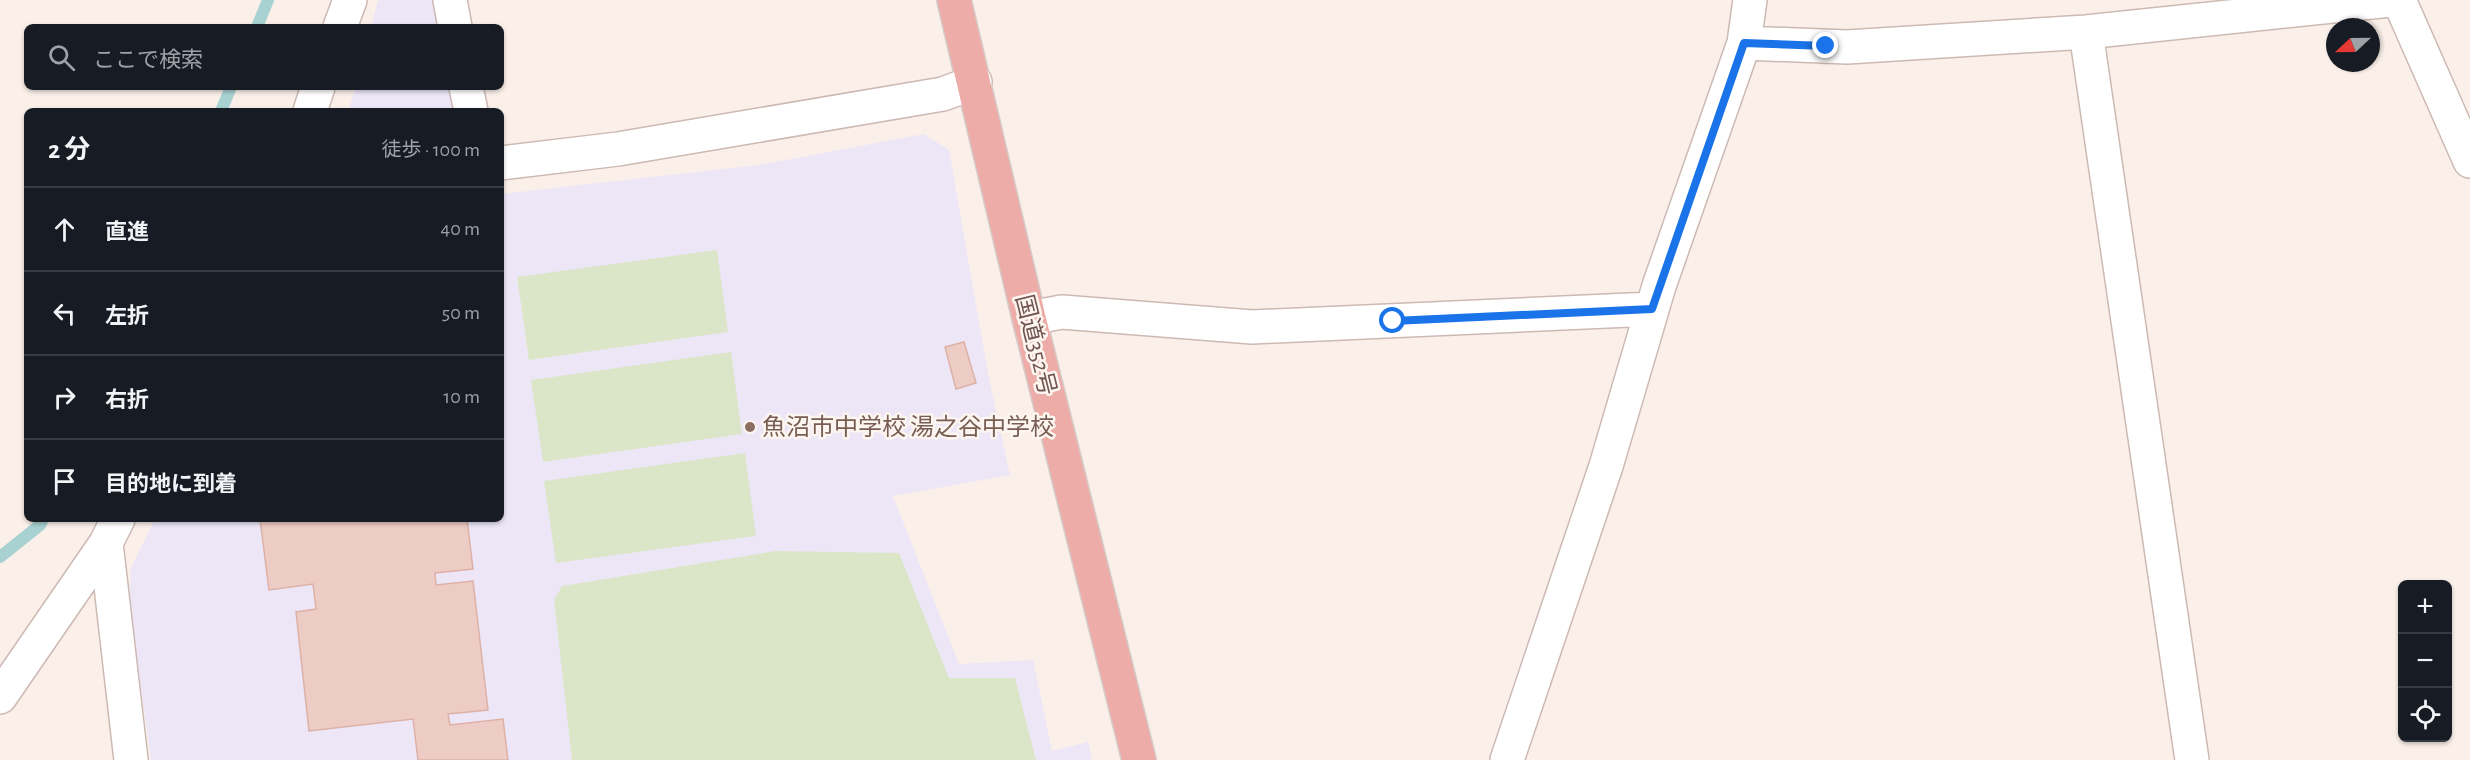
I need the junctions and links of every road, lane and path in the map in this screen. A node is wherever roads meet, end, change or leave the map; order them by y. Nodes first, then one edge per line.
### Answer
1 (350, 0) edge
2 (450, 0) edge
3 (954, 0) edge
4 (1750, 0) edge
5 (2390, 0) edge
6 (2399, 0) edge
7 (341, 24) edge
8 (454, 24) edge
9 (2086, 32) junction
10 (1744, 43) junction
11 (975, 82) junction
12 (317, 90) edge
13 (467, 90) edge
14 (311, 108) edge
15 (470, 108) edge
16 (2470, 161) edge
17 (504, 163) edge
18 (1652, 309) junction
19 (1029, 318) junction
20 (112, 531) edge
21 (0, 697) edge
22 (132, 760) edge
23 (1139, 760) edge
24 (1507, 760) edge
25 (2192, 760) edge

1 - 7 street
2 - 8 street
3 - 11 highway, 国道352号
4 - 10 street
5 - 9 street
6 - 16 street
9 - 10 street
9 - 25 street
10 - 18 street
11 - 17 street
11 - 19 highway, 国道352号
12 - 14 street
13 - 15 street
18 - 19 street
18 - 24 street
19 - 23 highway, 国道352号
20 - 21 street
20 - 22 street

